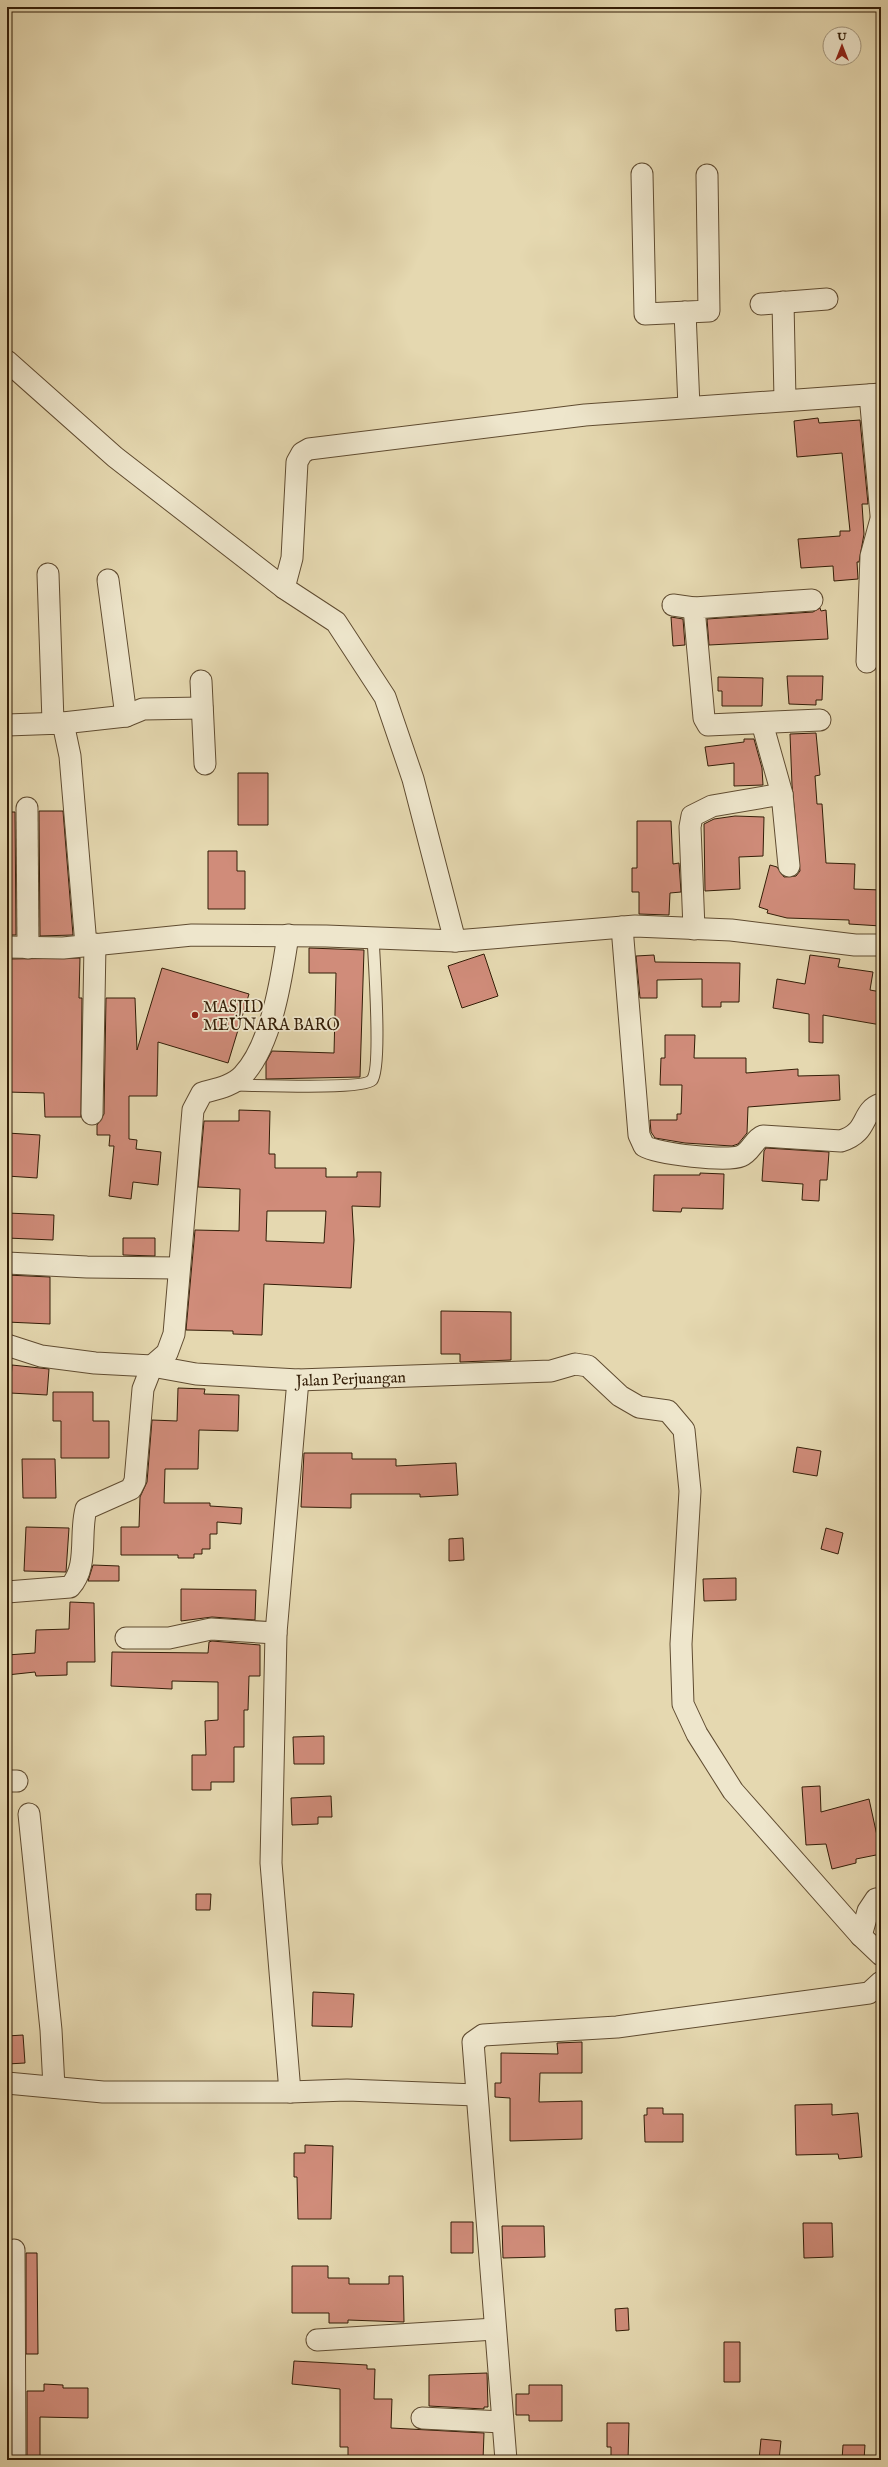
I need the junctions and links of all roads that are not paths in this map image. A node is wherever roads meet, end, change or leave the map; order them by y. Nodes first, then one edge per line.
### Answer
1 (642, 174) dead end
2 (707, 175) dead end
3 (827, 299) dead end
4 (783, 302) junction
5 (761, 304) dead end
6 (685, 312) junction
7 (7, 361) edge
8 (876, 395) edge
9 (785, 400) junction
10 (689, 407) junction
11 (881, 515) edge
12 (881, 519) edge
13 (48, 574) dead end
14 (108, 580) dead end
15 (284, 588) junction
16 (812, 600) dead end
17 (673, 605) dead end
18 (694, 608) junction
19 (867, 662) dead end
20 (201, 681) dead end
21 (202, 708) junction
22 (126, 716) junction
23 (820, 720) dead end
24 (58, 722) junction
25 (762, 723) junction
26 (7, 725) edge
27 (205, 764) dead end
28 (782, 794) junction
29 (27, 808) dead end
30 (789, 866) dead end
31 (622, 927) junction
32 (694, 929) junction
33 (288, 935) junction
34 (373, 937) junction
35 (443, 941) junction
36 (91, 944) junction
37 (881, 945) edge
38 (7, 947) edge
39 (28, 948) junction
40 (231, 1084) junction
41 (881, 1104) edge
42 (92, 1114) dead end
43 (7, 1263) edge
44 (178, 1268) junction
45 (7, 1345) edge
46 (152, 1366) junction
47 (298, 1380) junction
48 (7, 1592) edge
49 (276, 1633) junction
50 (126, 1638) dead end
51 (29, 1814) dead end
52 (881, 1898) edge
53 (861, 1936) junction
54 (881, 1955) edge
55 (875, 1988) edge
56 (7, 2083) edge
57 (54, 2088) junction
58 (290, 2092) junction
59 (476, 2095) junction
60 (14, 2250) dead end
61 (495, 2329) junction
62 (317, 2340) dead end
63 (422, 2418) dead end
64 (502, 2422) junction
65 (15, 2460) edge
66 (506, 2460) edge

1 - 6 street
2 - 6 street
3 - 4 street
4 - 5 street
4 - 9 street
6 - 10 street
7 - 15 street
8 - 9 street
8 - 11 street
9 - 10 street
10 - 15 street
12 - 19 street
13 - 24 street
14 - 22 street
15 - 35 street
16 - 18 street
17 - 18 street
18 - 25 street
20 - 21 street
21 - 22 street
21 - 27 street
22 - 24 street
23 - 25 street
24 - 26 street
24 - 36 street
25 - 28 street
28 - 30 street
28 - 32 street
29 - 39 street
31 - 32 street
31 - 35 street
31 - 41 street
32 - 37 street
33 - 34 street
33 - 36 street
33 - 40 street
34 - 35 street
34 - 40 lane
36 - 39 street
36 - 42 street
38 - 39 street
40 - 44 street
43 - 44 street
44 - 46 street
45 - 46 street, Jalan Perjuangan
46 - 47 street, Jalan Perjuangan
46 - 48 street
47 - 49 street
47 - 53 street, Jalan Perjuangan
49 - 50 street
49 - 58 street
51 - 57 street
52 - 53 street
53 - 54 street
55 - 59 street
56 - 57 street
57 - 58 street
58 - 59 street
59 - 61 street
60 - 65 street
61 - 62 street
61 - 64 street
63 - 64 street
64 - 66 street

